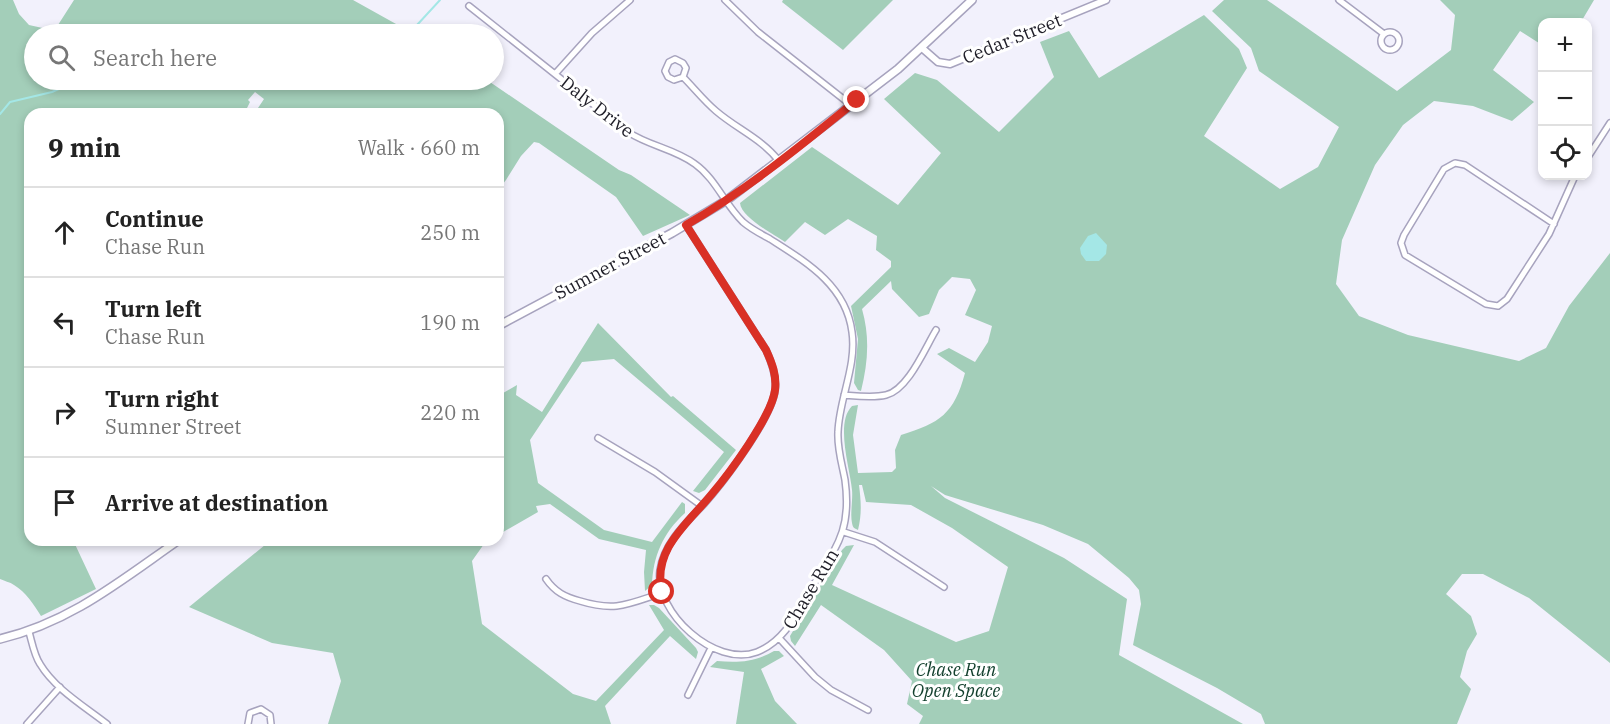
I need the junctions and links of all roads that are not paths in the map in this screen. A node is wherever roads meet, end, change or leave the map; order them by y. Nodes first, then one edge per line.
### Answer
1 (630, 0) edge
2 (972, 0) edge
3 (1106, 0) edge
4 (1339, 0) edge
5 (729, 1) edge
6 (469, 6) dead end
7 (492, 24) edge
8 (504, 34) edge
9 (1384, 34) dead end
10 (922, 48) junction
11 (555, 74) junction
12 (683, 77) dead end
13 (851, 105) junction
14 (1610, 123) edge
15 (1592, 150) edge
16 (779, 161) junction
17 (1573, 180) edge
18 (727, 200) junction
19 (1554, 224) junction
20 (686, 225) junction
21 (504, 323) edge
22 (936, 330) dead end
23 (844, 395) junction
24 (598, 438) dead end
25 (702, 506) junction
26 (844, 532) junction
27 (170, 546) edge
28 (546, 579) dead end
29 (944, 587) dead end
30 (662, 592) junction
31 (29, 632) junction
32 (779, 638) junction
33 (0, 639) edge
34 (711, 648) junction
35 (60, 687) junction
36 (688, 695) dead end
37 (868, 710) dead end
38 (27, 724) edge
39 (107, 724) edge
40 (248, 724) edge
41 (271, 724) edge

1 - 11 street
2 - 10 main road, Sumner Street
3 - 10 street, Cedar Street
4 - 9 street
5 - 13 street
6 - 7 street, Daly Drive
8 - 11 street, Daly Drive
10 - 13 main road, Sumner Street
11 - 18 street, Daly Drive
12 - 16 street
13 - 16 main road, Sumner Street
14 - 15 street
16 - 18 main road, Sumner Street
17 - 19 street
18 - 20 main road, Sumner Street
18 - 23 street, Chase Run
19 - 19 street
20 - 21 main road, Sumner Street
20 - 25 street
22 - 23 street
23 - 26 street, Chase Run
24 - 25 street
25 - 30 street
26 - 29 street
26 - 32 street, Chase Run
27 - 31 main road
28 - 30 street
30 - 34 street, Chase Run
31 - 33 main road
31 - 35 street
32 - 34 street, Chase Run
32 - 37 street
34 - 36 street
35 - 38 street
35 - 39 street
40 - 41 street

